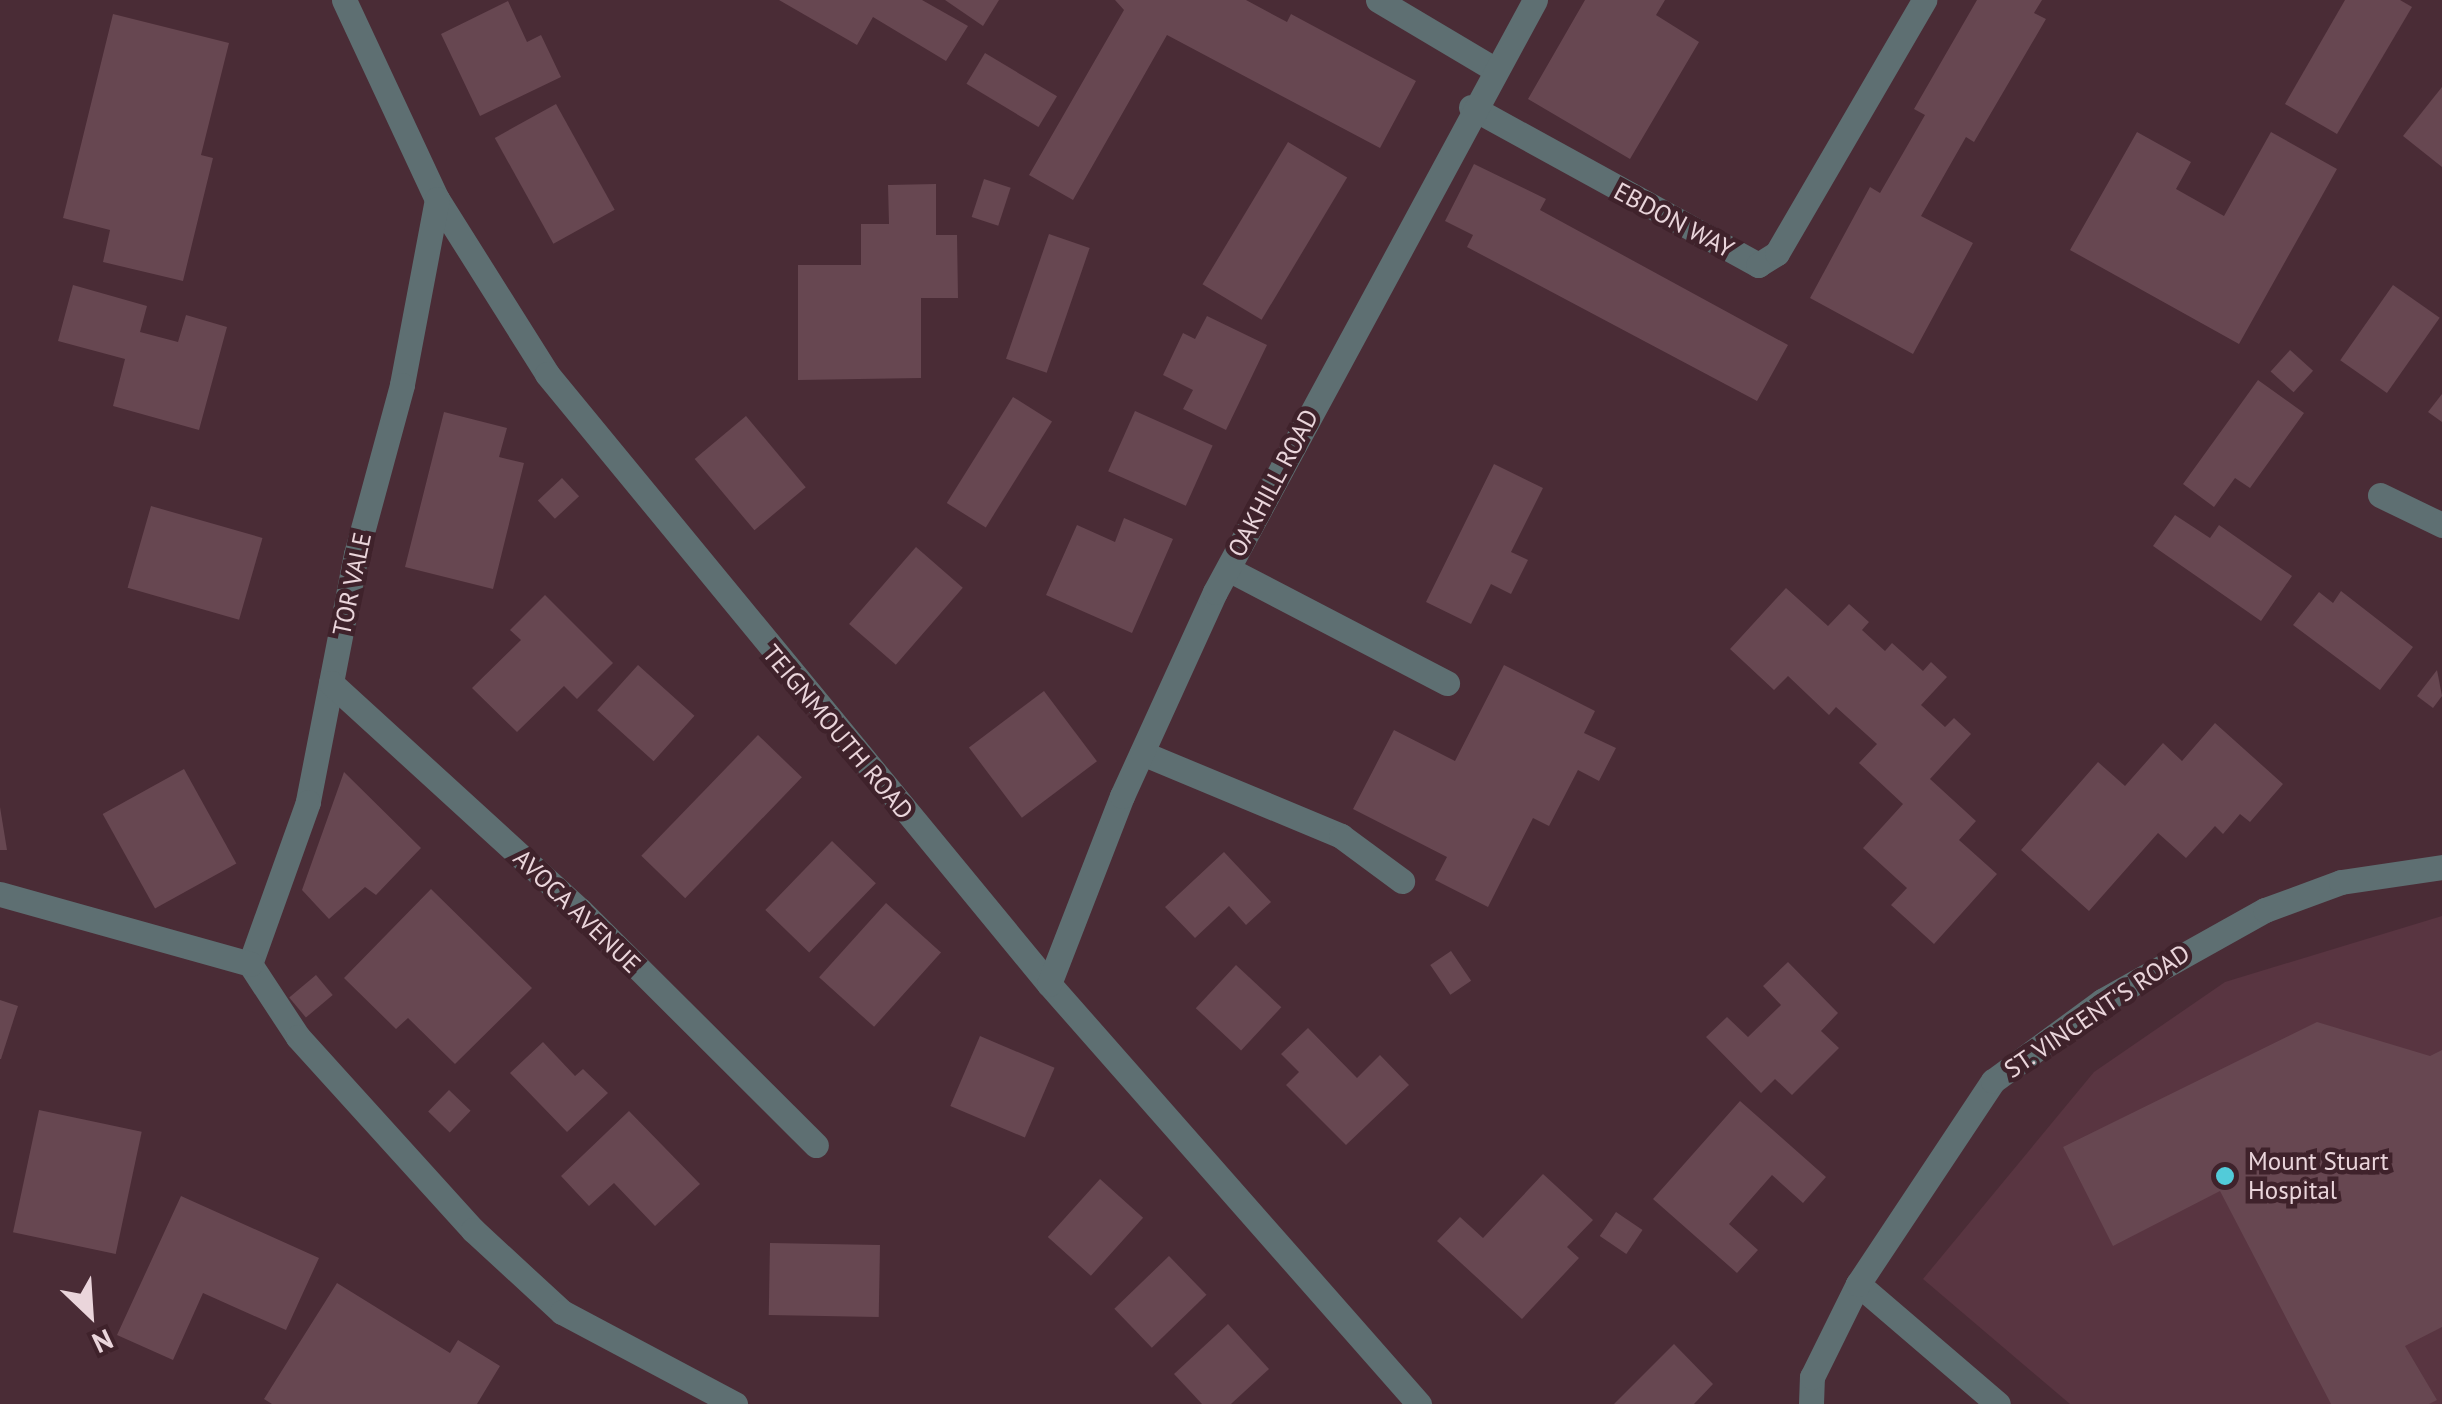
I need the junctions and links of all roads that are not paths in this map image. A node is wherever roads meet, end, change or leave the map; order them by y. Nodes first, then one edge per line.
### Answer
1 (344, 0) edge
2 (1378, 0) edge
3 (1535, 0) edge
4 (1924, 0) edge
5 (1494, 69) junction
6 (1467, 118) junction
7 (437, 199) junction
8 (2380, 495) dead end
9 (2442, 525) edge
10 (1228, 568) junction
11 (331, 683) junction
12 (1447, 683) dead end
13 (1142, 754) junction
14 (2442, 867) edge
15 (1402, 880) dead end
16 (0, 894) edge
17 (250, 964) junction
18 (1049, 984) junction
19 (816, 1146) dead end
20 (1858, 1284) junction
21 (735, 1404) edge
22 (1419, 1404) edge
23 (1811, 1404) edge
24 (1998, 1404) edge

1 - 7 street, TEIGNMOUTH ROAD
2 - 5 street
3 - 5 street, OAKHILL ROAD
4 - 6 street, EBDON WAY
5 - 6 street, OAKHILL ROAD
6 - 10 street, OAKHILL ROAD
7 - 11 street, TOR VALE
7 - 18 street, TEIGNMOUTH ROAD
8 - 9 street
10 - 12 street
10 - 13 street, OAKHILL ROAD
11 - 17 street, TOR VALE
11 - 19 street, AVOCA AVENUE
13 - 15 street
13 - 18 street, OAKHILL ROAD
14 - 20 street, ST. VINCENT'S ROAD
16 - 17 street
17 - 21 street
18 - 22 street, TEIGNMOUTH ROAD
20 - 23 street, ST. VINCENT'S ROAD
20 - 24 street

